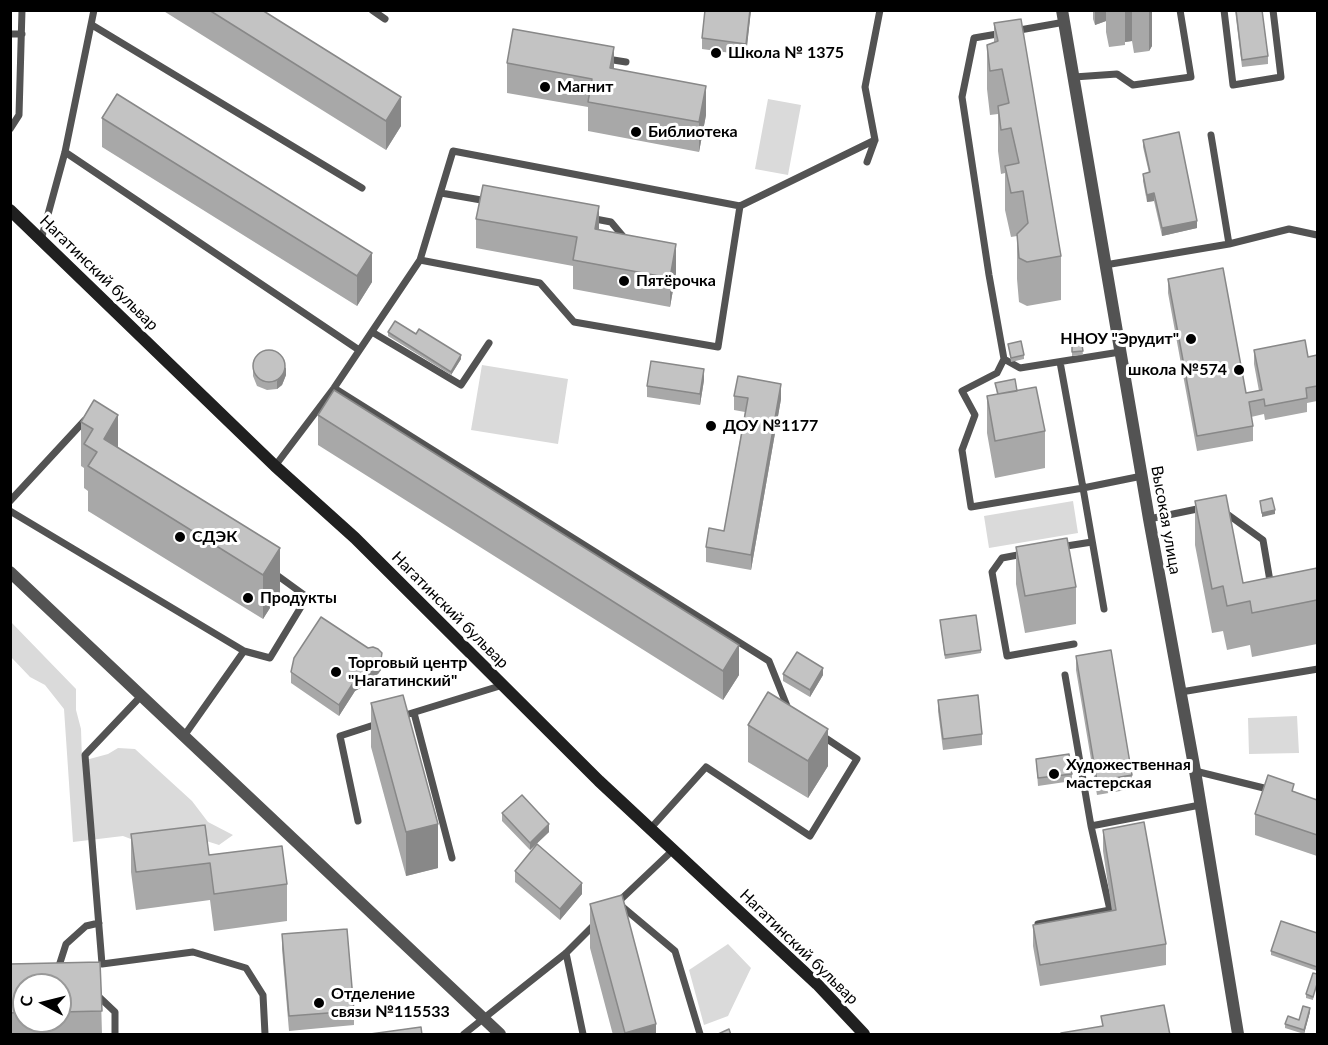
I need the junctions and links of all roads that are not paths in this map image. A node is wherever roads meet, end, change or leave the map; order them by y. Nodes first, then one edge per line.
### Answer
1 (22, 10) edge
2 (94, 10) edge
3 (372, 10) edge
4 (880, 10) edge
5 (1180, 10) edge
6 (1224, 10) edge
7 (1273, 10) edge
8 (1064, 16) edge
9 (385, 19) dead end
10 (92, 24) junction
11 (10, 34) edge
12 (22, 34) junction
13 (604, 58) edge
14 (626, 62) dead end
15 (1074, 77) junction
16 (10, 129) edge
17 (1211, 135) dead end
18 (875, 140) junction
19 (65, 152) junction
20 (867, 162) dead end
21 (362, 188) dead end
22 (441, 193) junction
23 (497, 202) edge
24 (740, 206) junction
25 (10, 210) edge
26 (577, 216) edge
27 (1317, 234) edge
28 (41, 240) junction
29 (1229, 244) junction
30 (634, 250) edge
31 (420, 260) junction
32 (1105, 265) junction
33 (372, 332) junction
34 (489, 343) dead end
35 (359, 350) junction
36 (1120, 352) junction
37 (1004, 360) junction
38 (1060, 362) junction
39 (334, 388) junction
40 (93, 427) edge
41 (275, 466) junction
42 (1142, 476) junction
43 (1083, 488) junction
44 (10, 501) edge
45 (1216, 505) edge
46 (1205, 508) edge
47 (10, 512) edge
48 (1149, 519) junction
49 (1092, 542) junction
50 (1047, 550) edge
51 (1036, 552) edge
52 (269, 570) edge
53 (10, 572) edge
54 (1280, 579) edge
55 (1104, 609) dead end
56 (1074, 644) dead end
57 (243, 651) junction
58 (1317, 669) edge
59 (1065, 675) dead end
60 (503, 686) junction
61 (1181, 692) junction
62 (141, 695) junction
63 (414, 713) junction
64 (791, 716) edge
65 (393, 719) edge
66 (383, 723) edge
67 (810, 728) edge
68 (184, 736) junction
69 (1195, 771) junction
70 (1276, 791) edge
71 (1200, 805) junction
72 (358, 821) dead end
73 (1091, 826) junction
74 (650, 829) junction
75 (673, 850) junction
76 (452, 858) dead end
77 (617, 902) junction
78 (610, 910) edge
79 (602, 917) edge
80 (99, 923) junction
81 (1038, 924) edge
82 (566, 953) junction
83 (56, 973) edge
84 (88, 987) edge
85 (483, 1018) junction
86 (115, 1035) edge
87 (265, 1035) edge
88 (464, 1035) edge
89 (500, 1035) edge
90 (583, 1035) edge
91 (700, 1035) edge
92 (864, 1035) edge
93 (1238, 1035) edge

1 - 12 lane
2 - 10 lane
3 - 9 lane
4 - 18 lane
5 - 15 lane
6 - 7 lane
8 - 15 street, Высокая улица
8 - 37 lane
10 - 19 lane
10 - 21 lane
11 - 12 lane
12 - 16 lane
13 - 14 lane
15 - 32 street, Высокая улица
17 - 29 lane
18 - 20 lane
18 - 24 lane
19 - 28 lane
19 - 35 lane
22 - 23 lane
22 - 24 lane
22 - 31 lane
24 - 31 lane
25 - 28 street, Нагатинский бульвар
26 - 30 lane
27 - 29 lane
28 - 41 street, Нагатинский бульвар
29 - 32 lane
31 - 33 lane
32 - 36 street, Высокая улица
33 - 34 lane
33 - 35 lane
35 - 39 lane
36 - 38 lane
36 - 42 street, Высокая улица
37 - 38 lane
37 - 43 lane
38 - 43 lane
39 - 41 lane
39 - 64 lane
40 - 44 lane
41 - 60 street, Нагатинский бульвар
42 - 43 lane
42 - 48 street, Высокая улица
43 - 49 lane
45 - 54 lane
46 - 48 lane
47 - 57 lane
48 - 61 street, Высокая улица
49 - 50 lane
49 - 55 lane
51 - 56 lane
52 - 57 lane
53 - 62 street
57 - 68 lane
58 - 61 lane
59 - 73 lane
60 - 63 lane
60 - 74 street, Нагатинский бульвар
61 - 69 street, Высокая улица
62 - 68 street
62 - 80 lane
63 - 65 lane
63 - 76 lane
66 - 72 lane
67 - 74 lane
68 - 85 street
69 - 70 lane
69 - 71 street, Высокая улица
71 - 73 lane
71 - 93 street, Высокая улица
73 - 81 lane
74 - 75 street, Нагатинский бульвар
75 - 77 lane
75 - 92 street, Нагатинский бульвар
77 - 78 lane
77 - 91 lane
79 - 82 lane
80 - 83 lane
80 - 87 lane
82 - 85 lane
82 - 90 lane
84 - 86 lane
85 - 88 lane
85 - 89 street

